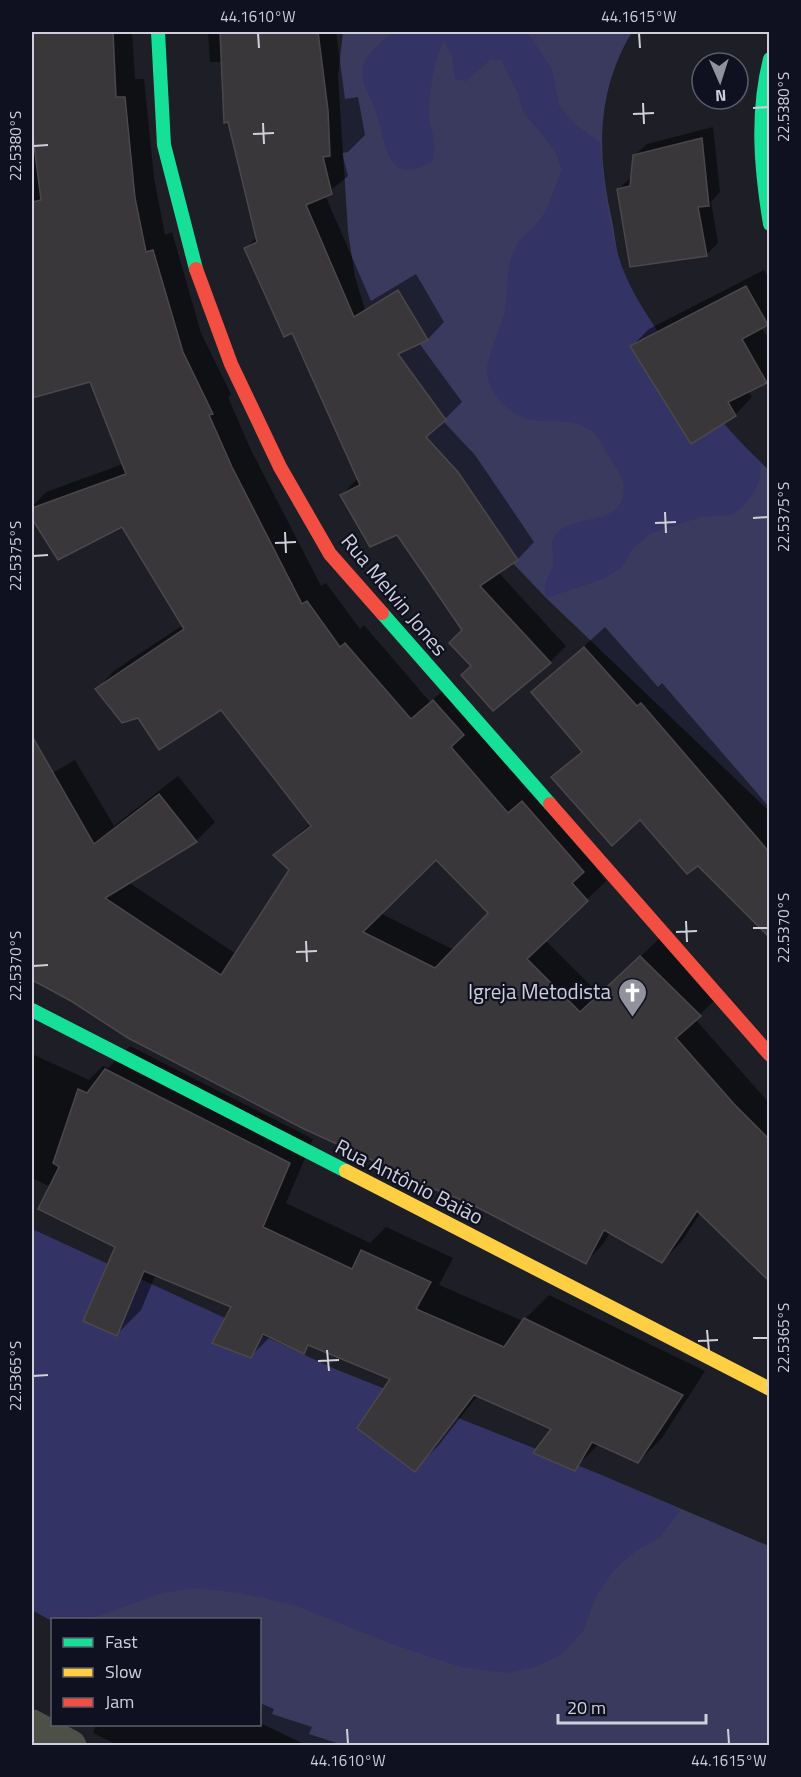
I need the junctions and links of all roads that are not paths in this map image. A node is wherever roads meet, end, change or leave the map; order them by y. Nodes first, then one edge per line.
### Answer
1 (158, 32) edge
2 (770, 59) edge
3 (770, 224) edge
4 (32, 1010) edge
5 (770, 1055) edge
6 (770, 1389) edge
7 (32, 1726) edge
8 (70, 1746) edge

1 - 5 street, Rua Melvin Jones
2 - 3 street
4 - 6 street, Rua Antônio Baião
7 - 8 street

